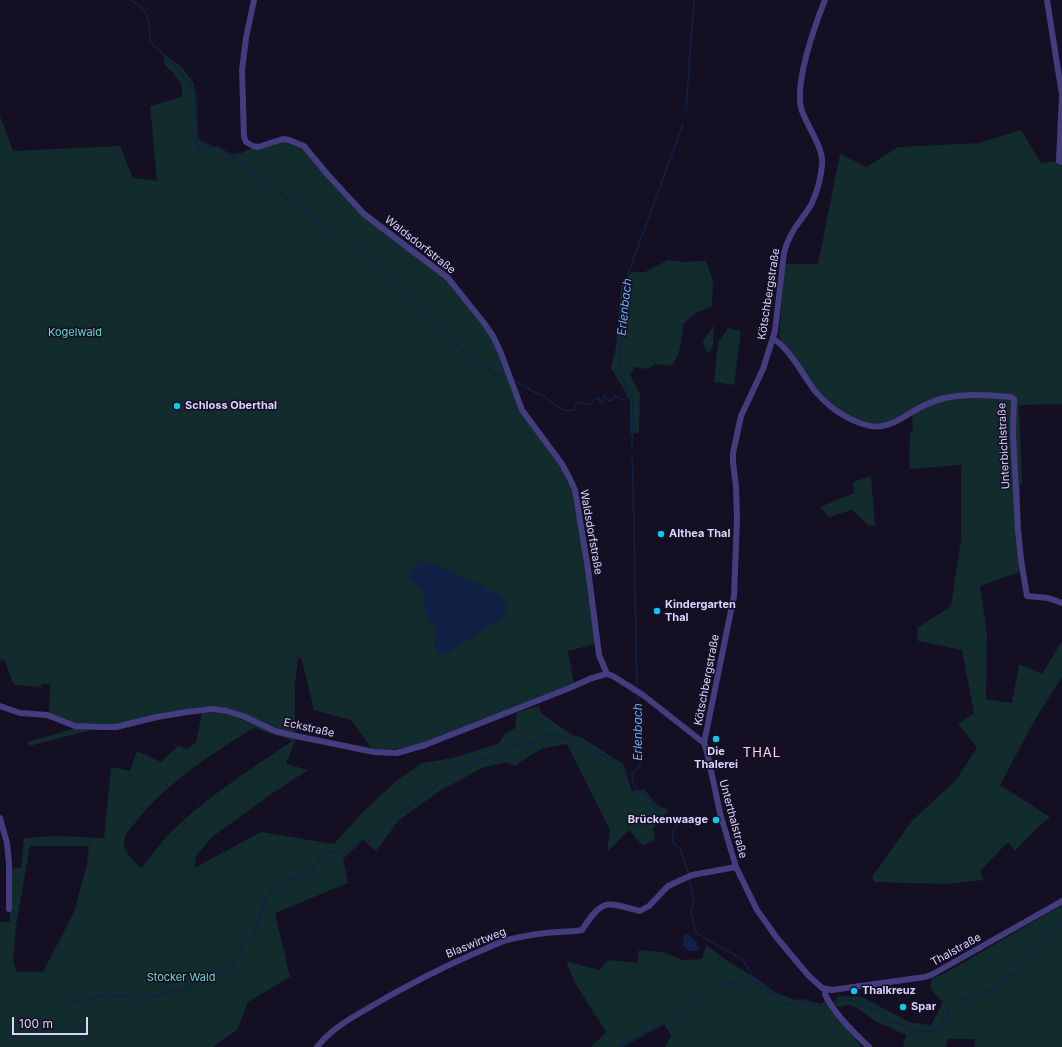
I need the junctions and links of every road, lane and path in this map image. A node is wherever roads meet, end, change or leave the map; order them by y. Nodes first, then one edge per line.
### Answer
1 (254, 0) edge
2 (825, 0) edge
3 (1047, 0) edge
4 (1062, 162) edge
5 (773, 339) junction
6 (1062, 603) edge
7 (607, 674) junction
8 (0, 706) edge
9 (704, 743) junction
10 (0, 818) edge
11 (736, 867) junction
12 (1062, 901) edge
13 (9, 909) dead end
14 (826, 990) junction
15 (317, 1047) edge
16 (869, 1047) edge

1 - 7 street, Waldsdorfstraße
2 - 5 street, Kötschbergstraße
3 - 4 street
5 - 6 street, Unterbichlstraße
5 - 9 street, Kötschbergstraße
7 - 8 street, Eckstraße
7 - 9 street
9 - 11 street, Unterthalstraße
10 - 13 street
11 - 14 street, Unterthalstraße
11 - 15 street, Blaswirtweg
12 - 14 street, Thalstraße
14 - 16 street

